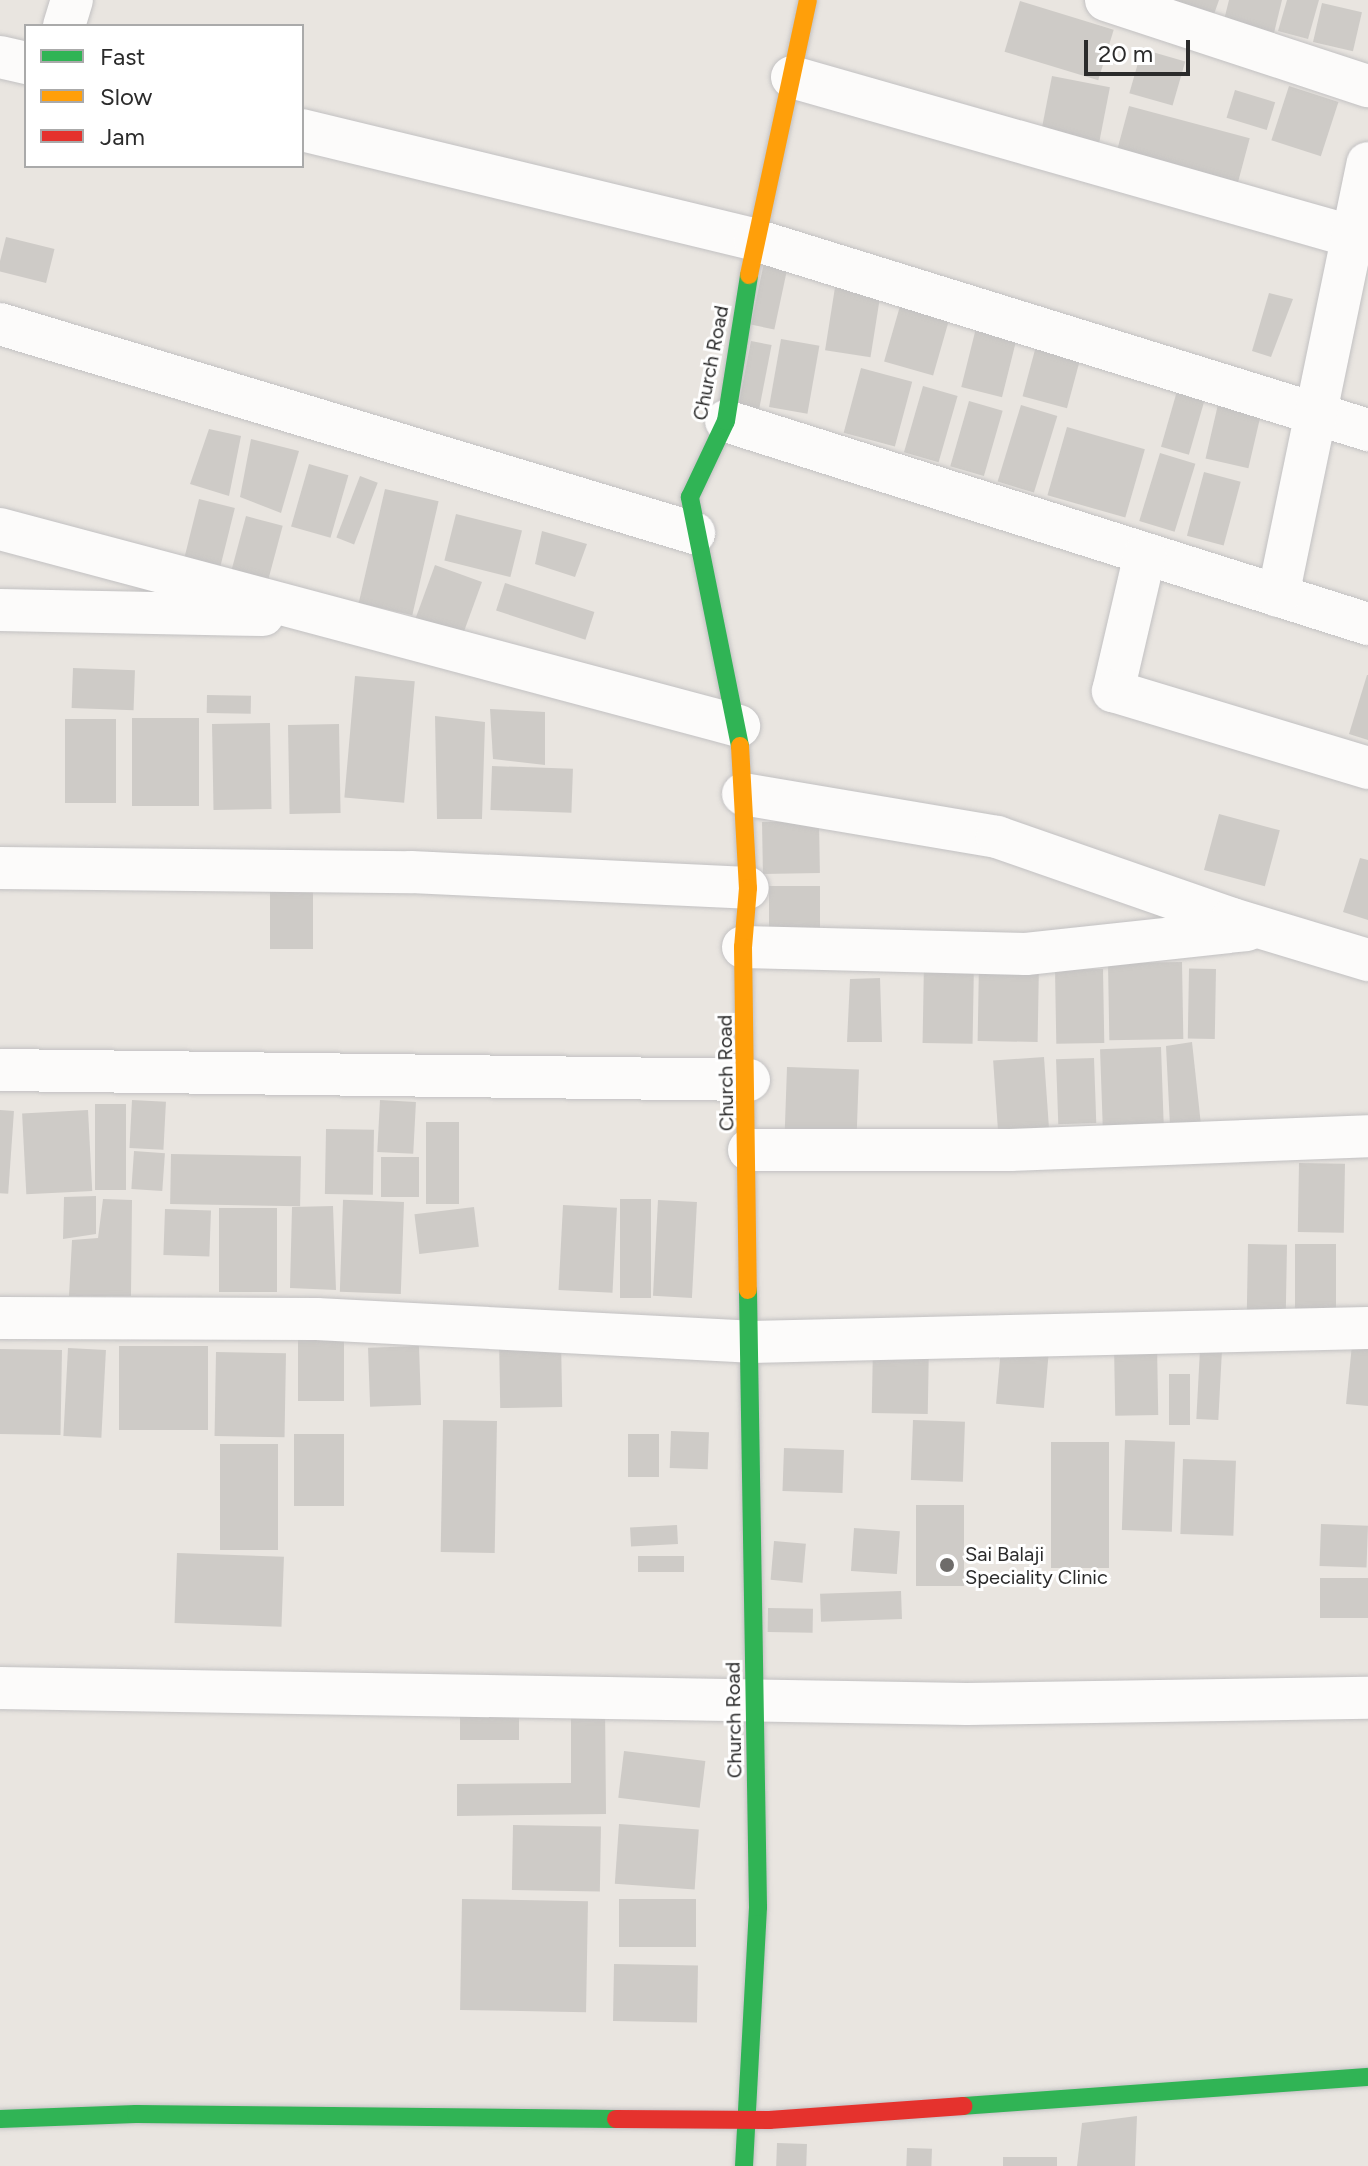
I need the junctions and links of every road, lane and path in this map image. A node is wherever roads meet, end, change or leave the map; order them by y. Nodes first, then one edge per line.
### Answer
1 (72, 0) edge
2 (808, 0) edge
3 (1106, 0) edge
4 (65, 24) edge
5 (0, 57) edge
6 (24, 63) edge
7 (792, 77) junction
8 (1368, 86) edge
9 (304, 130) edge
10 (1368, 163) edge
11 (1359, 238) edge
12 (755, 240) junction
13 (0, 324) edge
14 (1314, 413) junction
15 (726, 421) junction
16 (1368, 430) edge
17 (0, 529) edge
18 (694, 533) junction
19 (1145, 554) junction
20 (1278, 596) junction
21 (0, 610) edge
22 (328, 616) junction
23 (1368, 624) edge
24 (739, 726) junction
25 (1368, 768) edge
26 (743, 794) junction
27 (0, 868) edge
28 (748, 888) junction
29 (1265, 928) junction
30 (743, 947) junction
31 (1368, 960) edge
32 (0, 1070) edge
33 (749, 1080) junction
34 (1368, 1136) edge
35 (749, 1150) junction
36 (0, 1318) edge
37 (1368, 1328) edge
38 (750, 1342) junction
39 (0, 1688) edge
40 (1368, 1698) edge
41 (755, 1703) junction
42 (1368, 2077) edge
43 (0, 2119) edge
44 (743, 2120) junction
45 (744, 2166) edge

1 - 4 street
2 - 7 main road, Church Road
3 - 8 street
5 - 6 street
7 - 11 street
7 - 12 main road, Church Road
9 - 12 street
10 - 11 street
11 - 14 street
12 - 14 street
12 - 15 main road, Church Road
13 - 18 street
14 - 16 street
14 - 20 street
15 - 18 main road, Church Road
15 - 19 street
17 - 22 street
18 - 24 main road, Church Road
19 - 20 street
19 - 25 street
20 - 23 street
21 - 22 street
22 - 24 street
24 - 26 main road, Church Road
26 - 28 main road, Church Road
26 - 29 street
27 - 28 street
28 - 30 main road, Church Road
29 - 30 street
29 - 31 street
30 - 33 main road, Church Road
32 - 33 street
33 - 35 main road, Church Road
34 - 35 street
35 - 38 main road, Church Road
36 - 38 street
37 - 38 street
38 - 41 main road, Church Road
39 - 41 street
40 - 41 street
41 - 44 main road, Church Road
42 - 44 main road
43 - 44 main road
44 - 45 main road, Church Road

